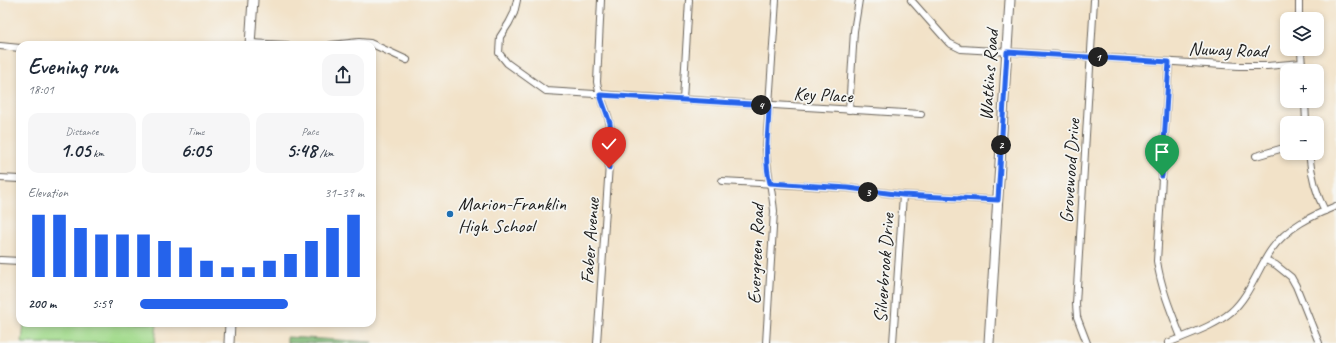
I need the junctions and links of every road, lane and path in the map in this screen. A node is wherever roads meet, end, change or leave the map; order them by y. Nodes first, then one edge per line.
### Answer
1 (253, 0) edge
2 (517, 0) edge
3 (601, 0) edge
4 (689, 0) edge
5 (776, 0) edge
6 (859, 0) edge
7 (911, 0) edge
8 (1010, 0) edge
9 (1094, 0) edge
10 (1299, 0) edge
11 (1299, 12) edge
12 (250, 41) edge
13 (0, 46) edge
14 (376, 46) edge
15 (16, 48) edge
16 (1007, 52) junction
17 (1302, 56) edge
18 (1091, 57) junction
19 (407, 60) dead end
20 (1169, 62) junction
21 (1302, 63) joint
22 (600, 95) junction
23 (683, 100) junction
24 (769, 105) junction
25 (849, 110) junction
26 (921, 114) dead end
27 (1280, 149) edge
28 (1256, 156) dead end
29 (1310, 160) edge
30 (0, 178) edge
31 (16, 179) edge
32 (722, 181) dead end
33 (770, 183) junction
34 (903, 195) junction
35 (998, 200) junction
36 (1336, 206) edge
37 (1325, 211) junction
38 (0, 260) edge
39 (1266, 260) junction
40 (16, 261) edge
41 (230, 327) edge
42 (1181, 338) junction
43 (229, 343) edge
44 (598, 343) edge
45 (766, 343) edge
46 (893, 343) edge
47 (989, 343) edge
48 (1087, 343) edge
49 (1168, 343) edge
50 (1319, 343) edge

1 - 12 street
2 - 22 street, Key Place
3 - 22 street, Faber Avenue
4 - 23 street
5 - 24 street, Evergreen Road
6 - 25 street
7 - 16 street, Nuway Road
8 - 16 street, Watkins Road
9 - 18 street, Grovewood Drive
10 - 11 street
13 - 15 street
14 - 19 street
16 - 18 street, Nuway Road
16 - 35 street, Watkins Road
17 - 21 street
18 - 20 street, Nuway Road
18 - 48 street, Grovewood Drive
20 - 21 street, Nuway Road
20 - 42 street
22 - 23 street, Key Place
22 - 44 street, Faber Avenue
23 - 24 street, Key Place
24 - 25 street, Key Place
24 - 33 street, Evergreen Road
25 - 26 street, Key Place
27 - 28 street
29 - 37 street
30 - 31 street
32 - 33 street
33 - 34 street
33 - 45 street, Evergreen Road
34 - 35 street
34 - 46 street, Silverbrook Drive
35 - 47 street, Watkins Road
36 - 37 street
37 - 39 street
38 - 40 street
39 - 42 street
39 - 50 street
41 - 43 street
42 - 49 street

